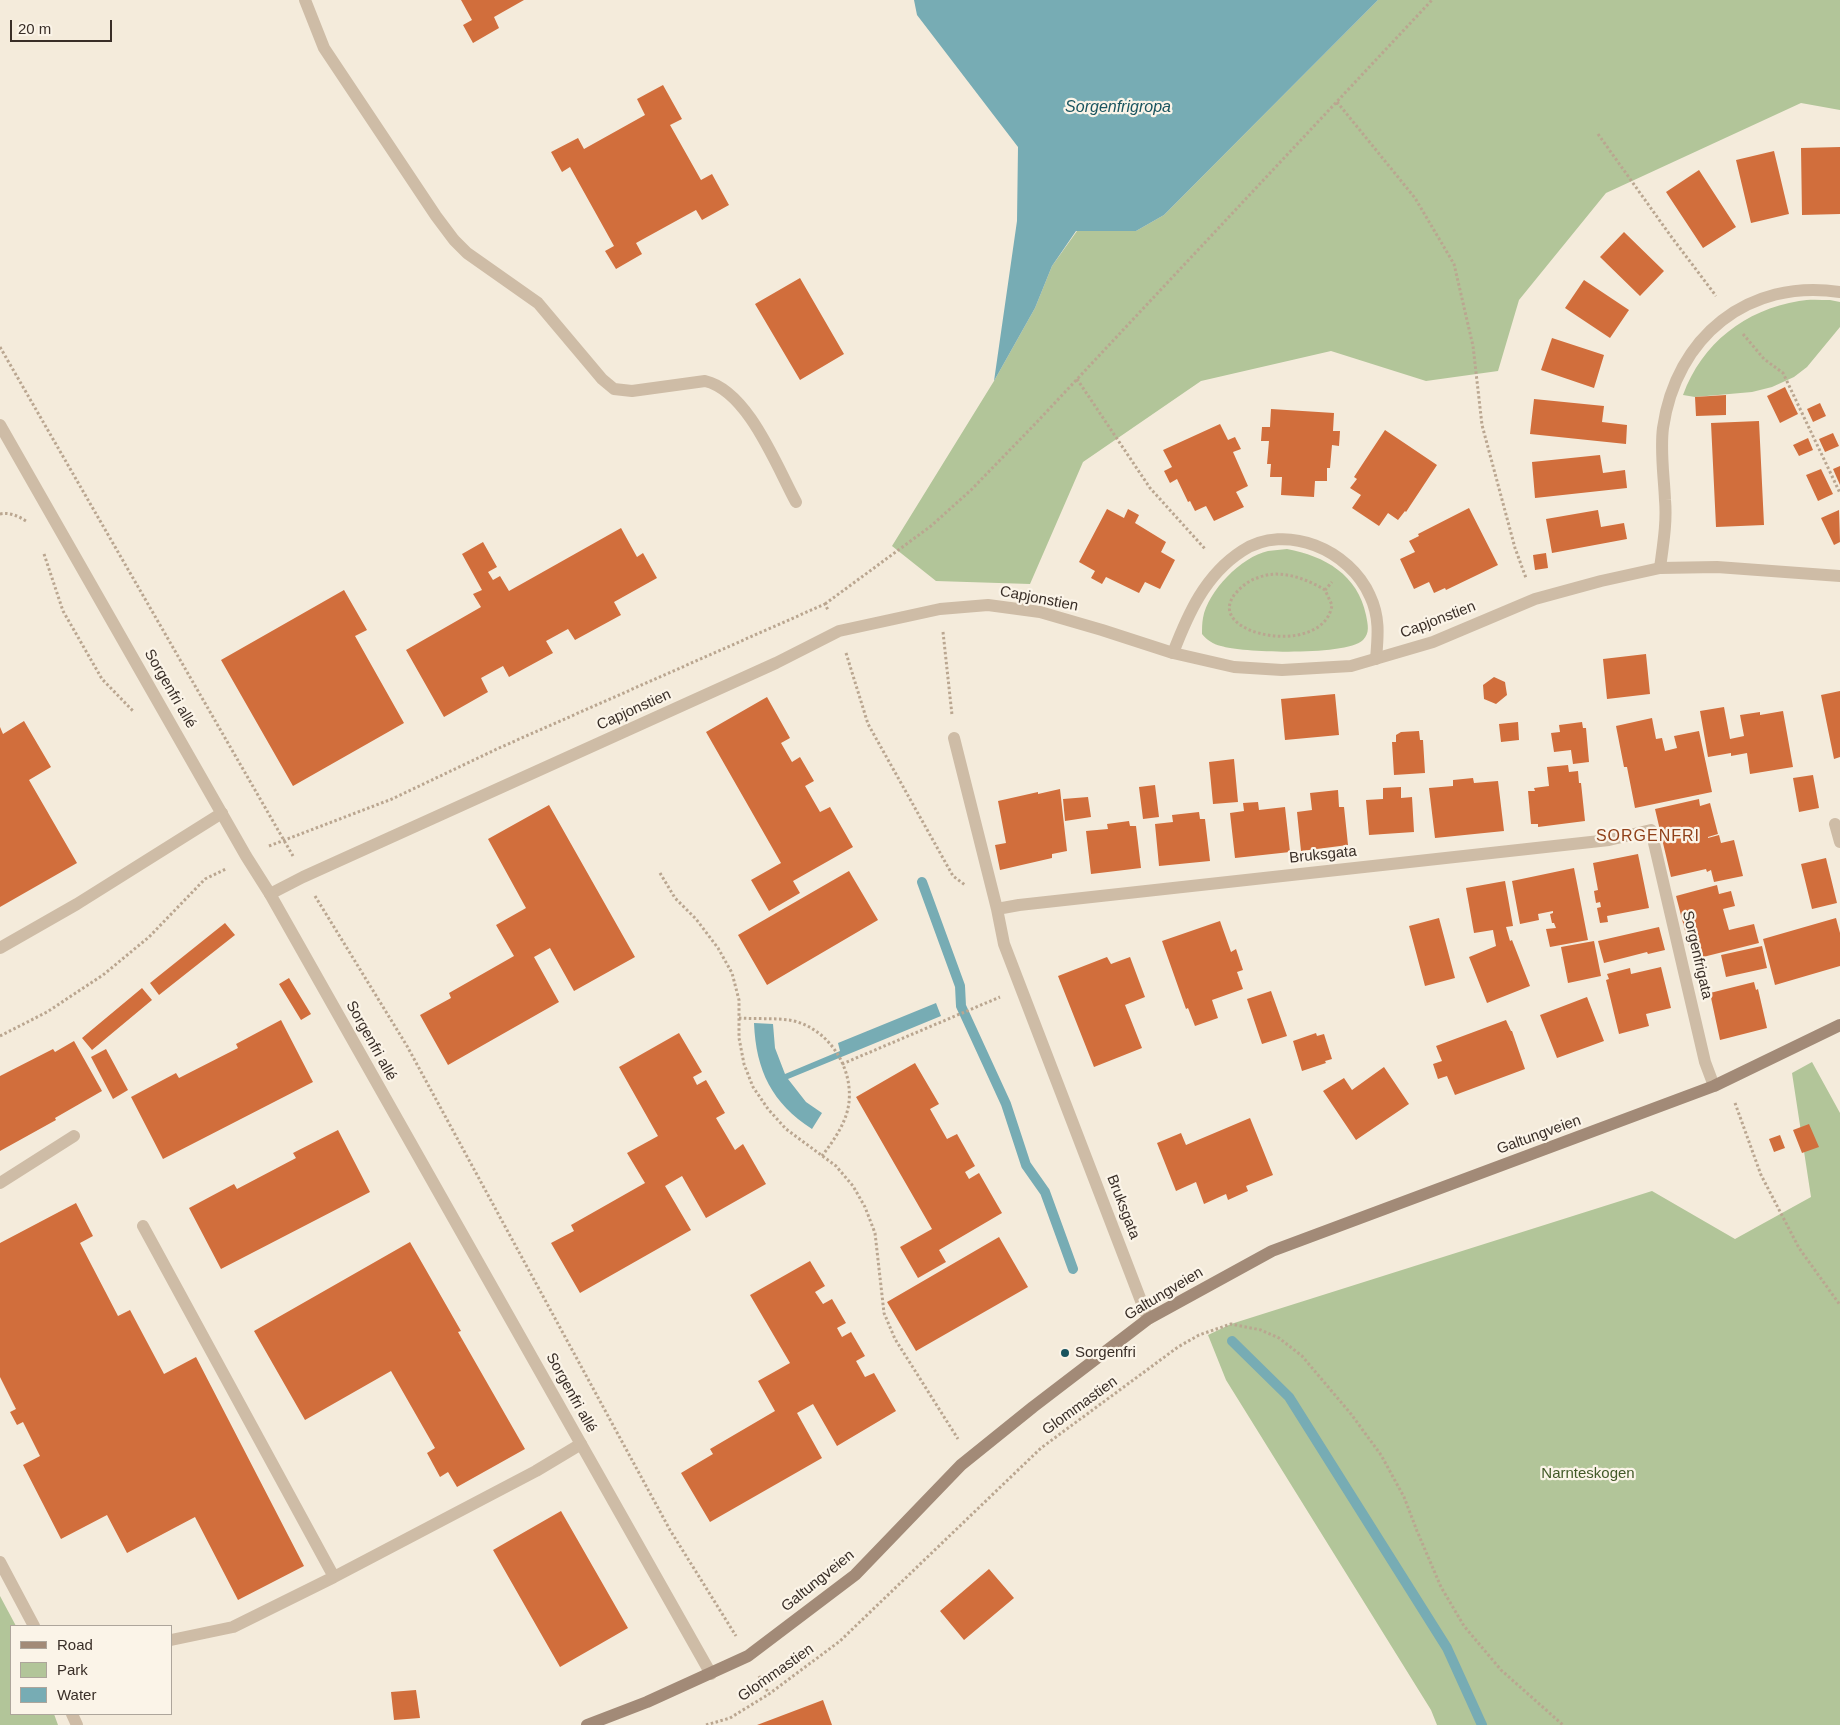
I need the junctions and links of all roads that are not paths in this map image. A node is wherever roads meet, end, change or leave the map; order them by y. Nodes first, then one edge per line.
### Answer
1 (305, 0) edge
2 (1840, 292) edge
3 (0, 425) edge
4 (796, 502) dead end
5 (1660, 568) junction
6 (1840, 576) edge
7 (1173, 653) junction
8 (1376, 659) junction
9 (954, 738) road end
10 (222, 813) junction
11 (1836, 824) dead end
12 (1651, 830) joint
13 (1840, 842) edge
14 (270, 894) junction
15 (997, 909) junction
16 (0, 948) edge
17 (1840, 1025) edge
18 (1714, 1086) junction
19 (74, 1136) dead end
20 (0, 1183) edge
21 (143, 1226) dead end
22 (1148, 1319) junction
23 (581, 1444) junction
24 (0, 1562) edge
25 (334, 1577) junction
26 (33, 1625) edge
27 (172, 1640) edge
28 (711, 1674) junction
29 (587, 1725) edge

1 - 4 street
2 - 5 street
3 - 10 street, Sorgenfri allé
5 - 6 street, Capjonstien
5 - 8 street, Capjonstien
7 - 8 street, Capjonstien
7 - 8 street
7 - 14 street, Capjonstien
9 - 15 street, Bruksgata
10 - 14 street, Sorgenfri allé
10 - 16 street
11 - 13 street
12 - 15 street, Bruksgata
12 - 18 street, Sorgenfrigata
14 - 23 street, Sorgenfri allé
15 - 22 street, Bruksgata
17 - 18 main road, Galtungveien
18 - 22 main road, Galtungveien
19 - 20 street
21 - 25 street
22 - 28 main road, Galtungveien
23 - 25 street
23 - 28 street, Sorgenfri allé
24 - 26 street
25 - 27 street
28 - 29 main road, Galtungveien

